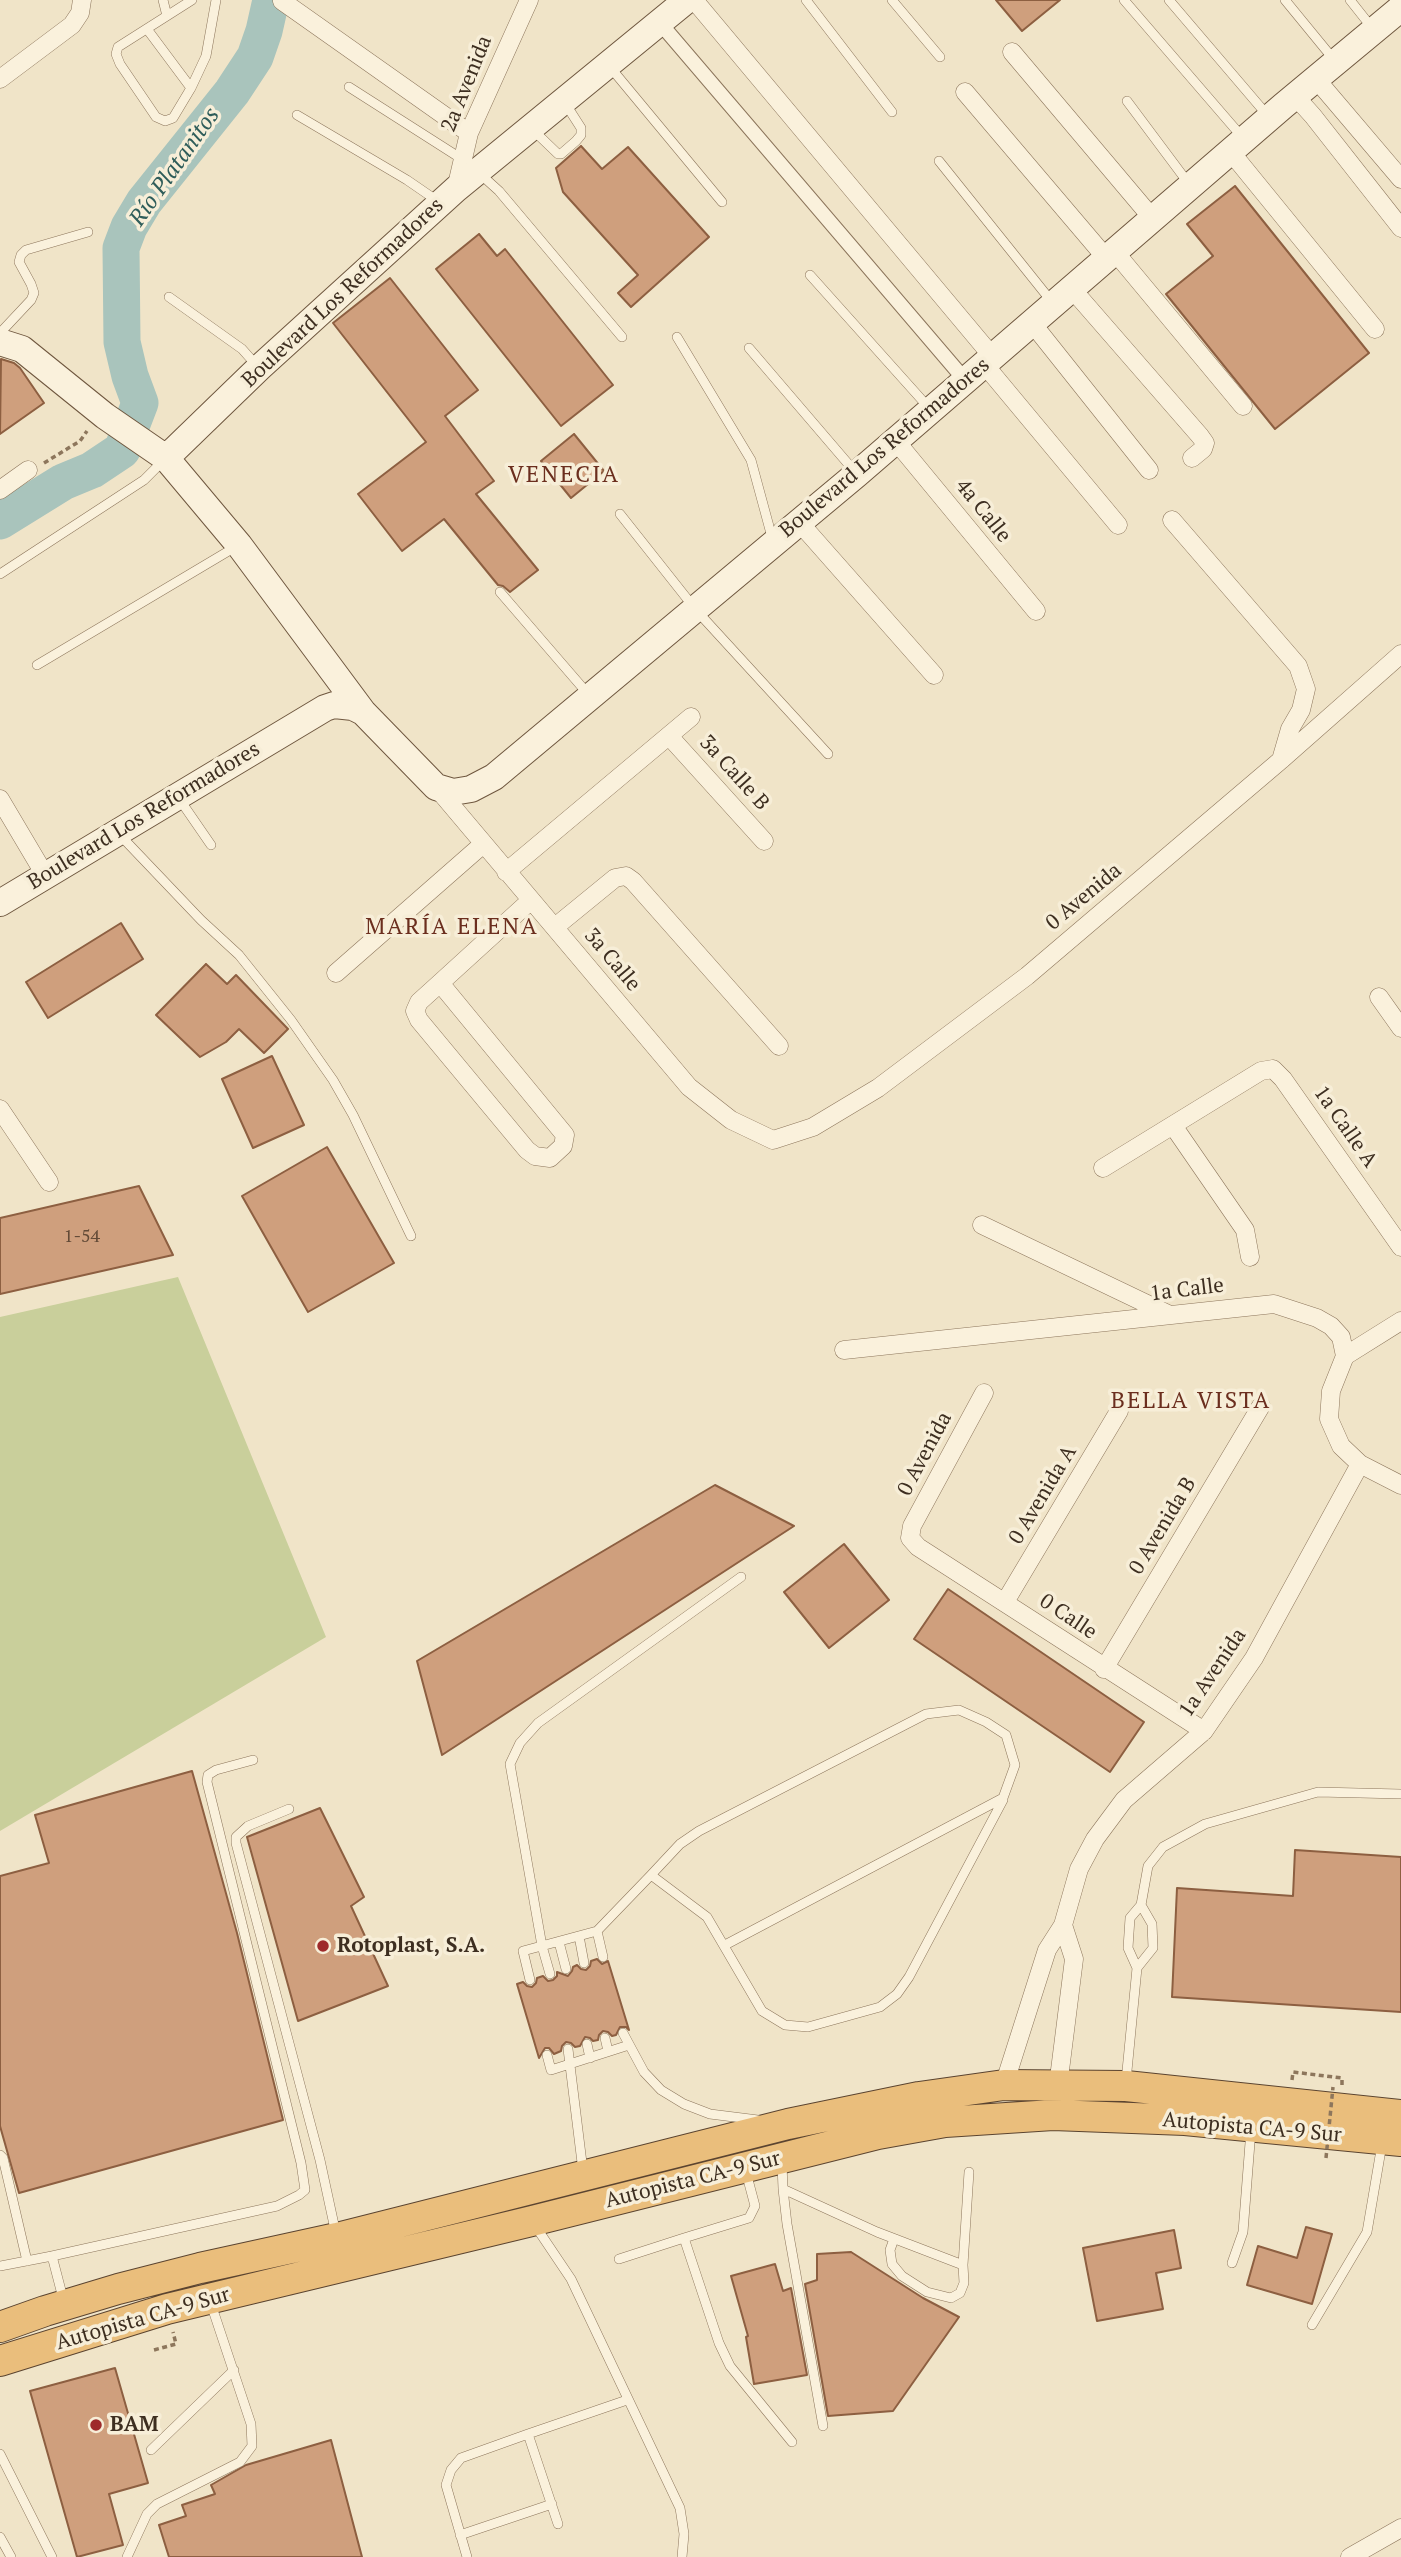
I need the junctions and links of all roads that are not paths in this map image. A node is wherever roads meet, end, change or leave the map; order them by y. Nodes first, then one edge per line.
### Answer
1 (82, 0) edge
2 (163, 0) edge
3 (192, 0) edge
4 (216, 0) edge
5 (529, 0) edge
6 (687, 0) edge
7 (694, 0) edge
8 (806, 0) edge
9 (892, 0) edge
10 (1124, 0) edge
11 (1169, 0) edge
12 (1285, 0) edge
13 (1350, 0) edge
14 (282, 1) edge
15 (1401, 8) edge
16 (167, 16) junction
17 (660, 23) junction
18 (147, 29) junction
19 (1374, 30) junction
20 (1012, 52) dead end
21 (940, 57) dead end
22 (1336, 62) junction
23 (609, 65) junction
24 (0, 79) edge
25 (1316, 79) junction
26 (349, 87) dead end
27 (191, 88) junction
28 (965, 92) dead end
29 (1295, 96) junction
30 (1127, 101) dead end
31 (564, 102) junction
32 (892, 112) dead end
33 (297, 115) dead end
34 (1269, 118) junction
35 (532, 128) junction
36 (469, 133) junction
37 (1237, 146) junction
38 (939, 161) dead end
39 (470, 166) junction
40 (1401, 179) edge
41 (1191, 186) junction
42 (448, 196) junction
43 (722, 202) dead end
44 (1153, 219) junction
45 (1401, 228) edge
46 (88, 232) dead end
47 (1111, 255) junction
48 (810, 275) dead end
49 (169, 297) dead end
50 (1063, 297) junction
51 (1032, 323) junction
52 (1376, 329) dead end
53 (0, 333) edge
54 (622, 337) dead end
55 (677, 337) dead end
56 (0, 342) edge
57 (749, 348) dead end
58 (980, 366) junction
59 (259, 368) junction
60 (1243, 406) dead end
61 (931, 410) junction
62 (895, 440) junction
63 (163, 456) junction
64 (1192, 458) dead end
65 (28, 470) road end
66 (1149, 470) dead end
67 (857, 474) junction
68 (0, 490) edge
69 (620, 514) dead end
70 (1172, 520) dead end
71 (799, 522) junction
72 (1118, 525) dead end
73 (773, 543) junction
74 (239, 545) junction
75 (0, 574) edge
76 (500, 592) dead end
77 (696, 610) junction
78 (1036, 611) dead end
79 (1401, 654) edge
80 (37, 664) dead end
81 (333, 672) junction
82 (934, 675) dead end
83 (591, 698) junction
84 (325, 708) junction
85 (363, 712) junction
86 (691, 717) dead end
87 (669, 736) junction
88 (828, 754) dead end
89 (1282, 760) junction
90 (436, 788) junction
91 (178, 797) junction
92 (0, 799) edge
93 (117, 833) junction
94 (764, 841) dead end
95 (211, 845) dead end
96 (482, 845) junction
97 (506, 872) junction
98 (45, 875) junction
99 (530, 901) junction
100 (0, 903) edge
101 (555, 927) junction
102 (336, 973) dead end
103 (440, 982) junction
104 (1379, 996) dead end
105 (1401, 1028) edge
106 (779, 1046) dead end
107 (0, 1109) edge
108 (1174, 1127) junction
109 (773, 1140) joint
110 (1103, 1168) dead end
111 (49, 1182) dead end
112 (982, 1225) dead end
113 (411, 1236) dead end
114 (1401, 1247) edge
115 (1251, 1257) dead end
116 (1169, 1315) junction
117 (1401, 1321) edge
118 (844, 1350) dead end
119 (1345, 1356) junction
120 (984, 1393) dead end
121 (1261, 1406) dead end
122 (1119, 1411) dead end
123 (1360, 1464) junction
124 (1401, 1485) edge
125 (910, 1538) joint
126 (741, 1577) dead end
127 (1005, 1602) junction
128 (1104, 1668) junction
129 (1203, 1731) junction
130 (253, 1760) dead end
131 (1401, 1794) edge
132 (1003, 1798) junction
133 (289, 1809) dead end
134 (651, 1875) junction
135 (1140, 1905) junction
136 (1063, 1925) junction
137 (597, 1931) junction
138 (579, 1936) junction
139 (559, 1942) junction
140 (725, 1945) junction
141 (542, 1946) junction
142 (603, 1957) dead end
143 (584, 1963) dead end
144 (1137, 1968) junction
145 (566, 1969) dead end
146 (550, 1973) dead end
147 (530, 1980) dead end
148 (624, 2033) dead end
149 (605, 2038) dead end
150 (587, 2043) dead end
151 (629, 2045) junction
152 (568, 2049) dead end
153 (608, 2051) junction
154 (547, 2056) dead end
155 (590, 2058) junction
156 (571, 2064) junction
157 (1004, 2085) junction
158 (1058, 2086) junction
159 (1126, 2087) junction
160 (1401, 2115) edge
161 (788, 2124) junction
162 (1251, 2126) junction
163 (1392, 2140) edge
164 (0, 2155) edge
165 (782, 2158) junction
166 (744, 2168) junction
167 (969, 2172) dead end
168 (583, 2177) junction
169 (783, 2189) junction
170 (532, 2221) junction
171 (337, 2238) junction
172 (684, 2238) junction
173 (894, 2239) junction
174 (52, 2256) junction
175 (619, 2259) dead end
176 (27, 2261) junction
177 (1, 2262) edge
178 (1232, 2263) dead end
179 (964, 2265) junction
180 (210, 2299) junction
181 (65, 2305) junction
182 (1312, 2325) dead end
183 (0, 2328) edge
184 (0, 2361) edge
185 (234, 2370) junction
186 (627, 2400) junction
187 (823, 2426) dead end
188 (528, 2434) junction
189 (792, 2442) dead end
190 (151, 2450) dead end
191 (0, 2454) edge
192 (552, 2504) junction
193 (558, 2524) dead end
194 (1401, 2528) edge
195 (460, 2535) junction
196 (0, 2537) edge
197 (11, 2557) edge
198 (52, 2557) edge
199 (127, 2557) edge
200 (467, 2557) edge
201 (682, 2557) edge
202 (1350, 2557) edge

1 - 24 street
2 - 16 lane
3 - 16 lane
4 - 27 lane
5 - 36 street, 2a Avenida
6 - 17 main road, Boulevard Los Reformadores
7 - 58 street
8 - 32 lane
9 - 21 lane
10 - 37 lane
11 - 34 lane
12 - 22 lane
13 - 19 lane
14 - 36 street
15 - 19 main road, Boulevard Los Reformadores
16 - 18 lane
17 - 23 main road, Boulevard Los Reformadores
17 - 58 street
18 - 27 lane
18 - 27 lane
19 - 22 main road, Boulevard Los Reformadores
20 - 44 street
22 - 25 main road, Boulevard Los Reformadores
23 - 31 main road, Boulevard Los Reformadores
23 - 43 lane
25 - 29 main road, Boulevard Los Reformadores
25 - 40 street
26 - 39 lane
28 - 47 street
29 - 34 main road, Boulevard Los Reformadores
29 - 45 street
30 - 41 lane
31 - 35 main road, Boulevard Los Reformadores
31 - 35 lane
33 - 42 lane
34 - 37 main road, Boulevard Los Reformadores
35 - 39 main road, Boulevard Los Reformadores
36 - 39 street, 2a Avenida
37 - 41 main road, Boulevard Los Reformadores
37 - 52 street
38 - 50 lane
39 - 42 main road, Boulevard Los Reformadores
39 - 54 lane
41 - 44 main road, Boulevard Los Reformadores
42 - 59 main road, Boulevard Los Reformadores
44 - 47 main road, Boulevard Los Reformadores
46 - 53 lane
47 - 50 main road, Boulevard Los Reformadores
47 - 60 street
48 - 61 lane
49 - 59 lane
50 - 51 main road, Boulevard Los Reformadores
50 - 64 street
51 - 58 main road, Boulevard Los Reformadores
51 - 66 street
55 - 73 lane
56 - 63 main road
57 - 67 lane
58 - 61 main road, Boulevard Los Reformadores
58 - 72 street
59 - 63 main road, Boulevard Los Reformadores
61 - 62 main road, Boulevard Los Reformadores
62 - 67 main road, Boulevard Los Reformadores
62 - 78 street, 4a Calle
63 - 74 main road
63 - 75 lane
65 - 68 street
67 - 71 main road, Boulevard Los Reformadores
69 - 77 lane
70 - 89 street
71 - 73 main road, Boulevard Los Reformadores
71 - 82 street
73 - 77 main road, Boulevard Los Reformadores
74 - 80 lane
74 - 81 main road
76 - 83 lane
77 - 83 main road, Boulevard Los Reformadores
77 - 88 lane
79 - 89 street, 0 Avenida
81 - 84 main road
81 - 85 main road
83 - 90 main road, Boulevard Los Reformadores
84 - 85 main road
84 - 91 main road, Boulevard Los Reformadores
85 - 90 main road
86 - 87 street
87 - 94 street, 3a Calle B
87 - 97 street
89 - 109 street, 0 Avenida
90 - 96 street, 3a Calle
91 - 93 main road, Boulevard Los Reformadores
91 - 95 lane
92 - 98 street
93 - 98 main road, Boulevard Los Reformadores
93 - 113 lane
96 - 97 street, 3a Calle
96 - 102 street
97 - 99 street, 3a Calle
98 - 100 main road, Boulevard Los Reformadores
99 - 101 street, 3a Calle
99 - 103 street
101 - 106 street
101 - 109 street, 3a Calle
103 - 103 street
104 - 105 street
107 - 111 street
108 - 110 street
108 - 114 street, 1a Calle A
108 - 115 street
112 - 116 street
116 - 118 street, 1a Calle
116 - 119 street, 1a Calle
117 - 119 street
119 - 123 street
120 - 125 street, 0 Avenida
121 - 128 street, 0 Avenida B
122 - 127 street, 0 Avenida A
123 - 124 street
123 - 129 street, 1a Avenida
125 - 127 street, 0 Calle
126 - 141 lane
127 - 128 street, 0 Calle
128 - 129 street, 0 Calle
129 - 136 street, 1a Avenida
130 - 174 lane
131 - 135 lane
132 - 134 lane
132 - 140 lane
132 - 140 lane
133 - 171 lane
134 - 137 lane
134 - 140 lane
135 - 144 lane
135 - 144 lane
136 - 157 street, 1a Avenida
136 - 158 street
137 - 138 lane
137 - 142 lane
138 - 139 lane
138 - 143 lane
139 - 141 lane
139 - 145 lane
141 - 146 lane
141 - 147 lane
144 - 159 lane
148 - 151 lane
149 - 153 lane
150 - 155 lane
151 - 153 lane
151 - 161 lane
152 - 156 lane
153 - 155 lane
154 - 156 lane
155 - 156 lane
156 - 168 lane
157 - 158 highway, Autopista CA-9 Sur
157 - 161 highway, Autopista CA-9 Sur
158 - 159 highway, Autopista CA-9 Sur
159 - 160 highway, Autopista CA-9 Sur
161 - 168 highway, Autopista CA-9 Sur
162 - 163 highway, Autopista CA-9 Sur
162 - 165 highway, Autopista CA-9 Sur
162 - 178 lane
163 - 182 lane
164 - 176 lane
165 - 166 highway, Autopista CA-9 Sur
165 - 169 lane
166 - 170 highway, Autopista CA-9 Sur
166 - 172 lane
167 - 179 lane
168 - 171 highway, Autopista CA-9 Sur
169 - 173 lane
169 - 187 lane
170 - 180 highway, Autopista CA-9 Sur
170 - 186 lane
171 - 181 highway, Autopista CA-9 Sur
172 - 175 lane
172 - 189 lane
173 - 179 lane
173 - 179 lane
174 - 176 lane
174 - 181 lane
176 - 177 lane
180 - 184 highway, Autopista CA-9 Sur
180 - 185 lane
181 - 183 highway, Autopista CA-9 Sur
185 - 190 lane
185 - 199 lane
186 - 188 lane
186 - 201 lane
188 - 192 lane
188 - 195 lane
191 - 198 lane
192 - 193 lane
192 - 195 lane
194 - 202 street
195 - 200 lane
196 - 197 lane

